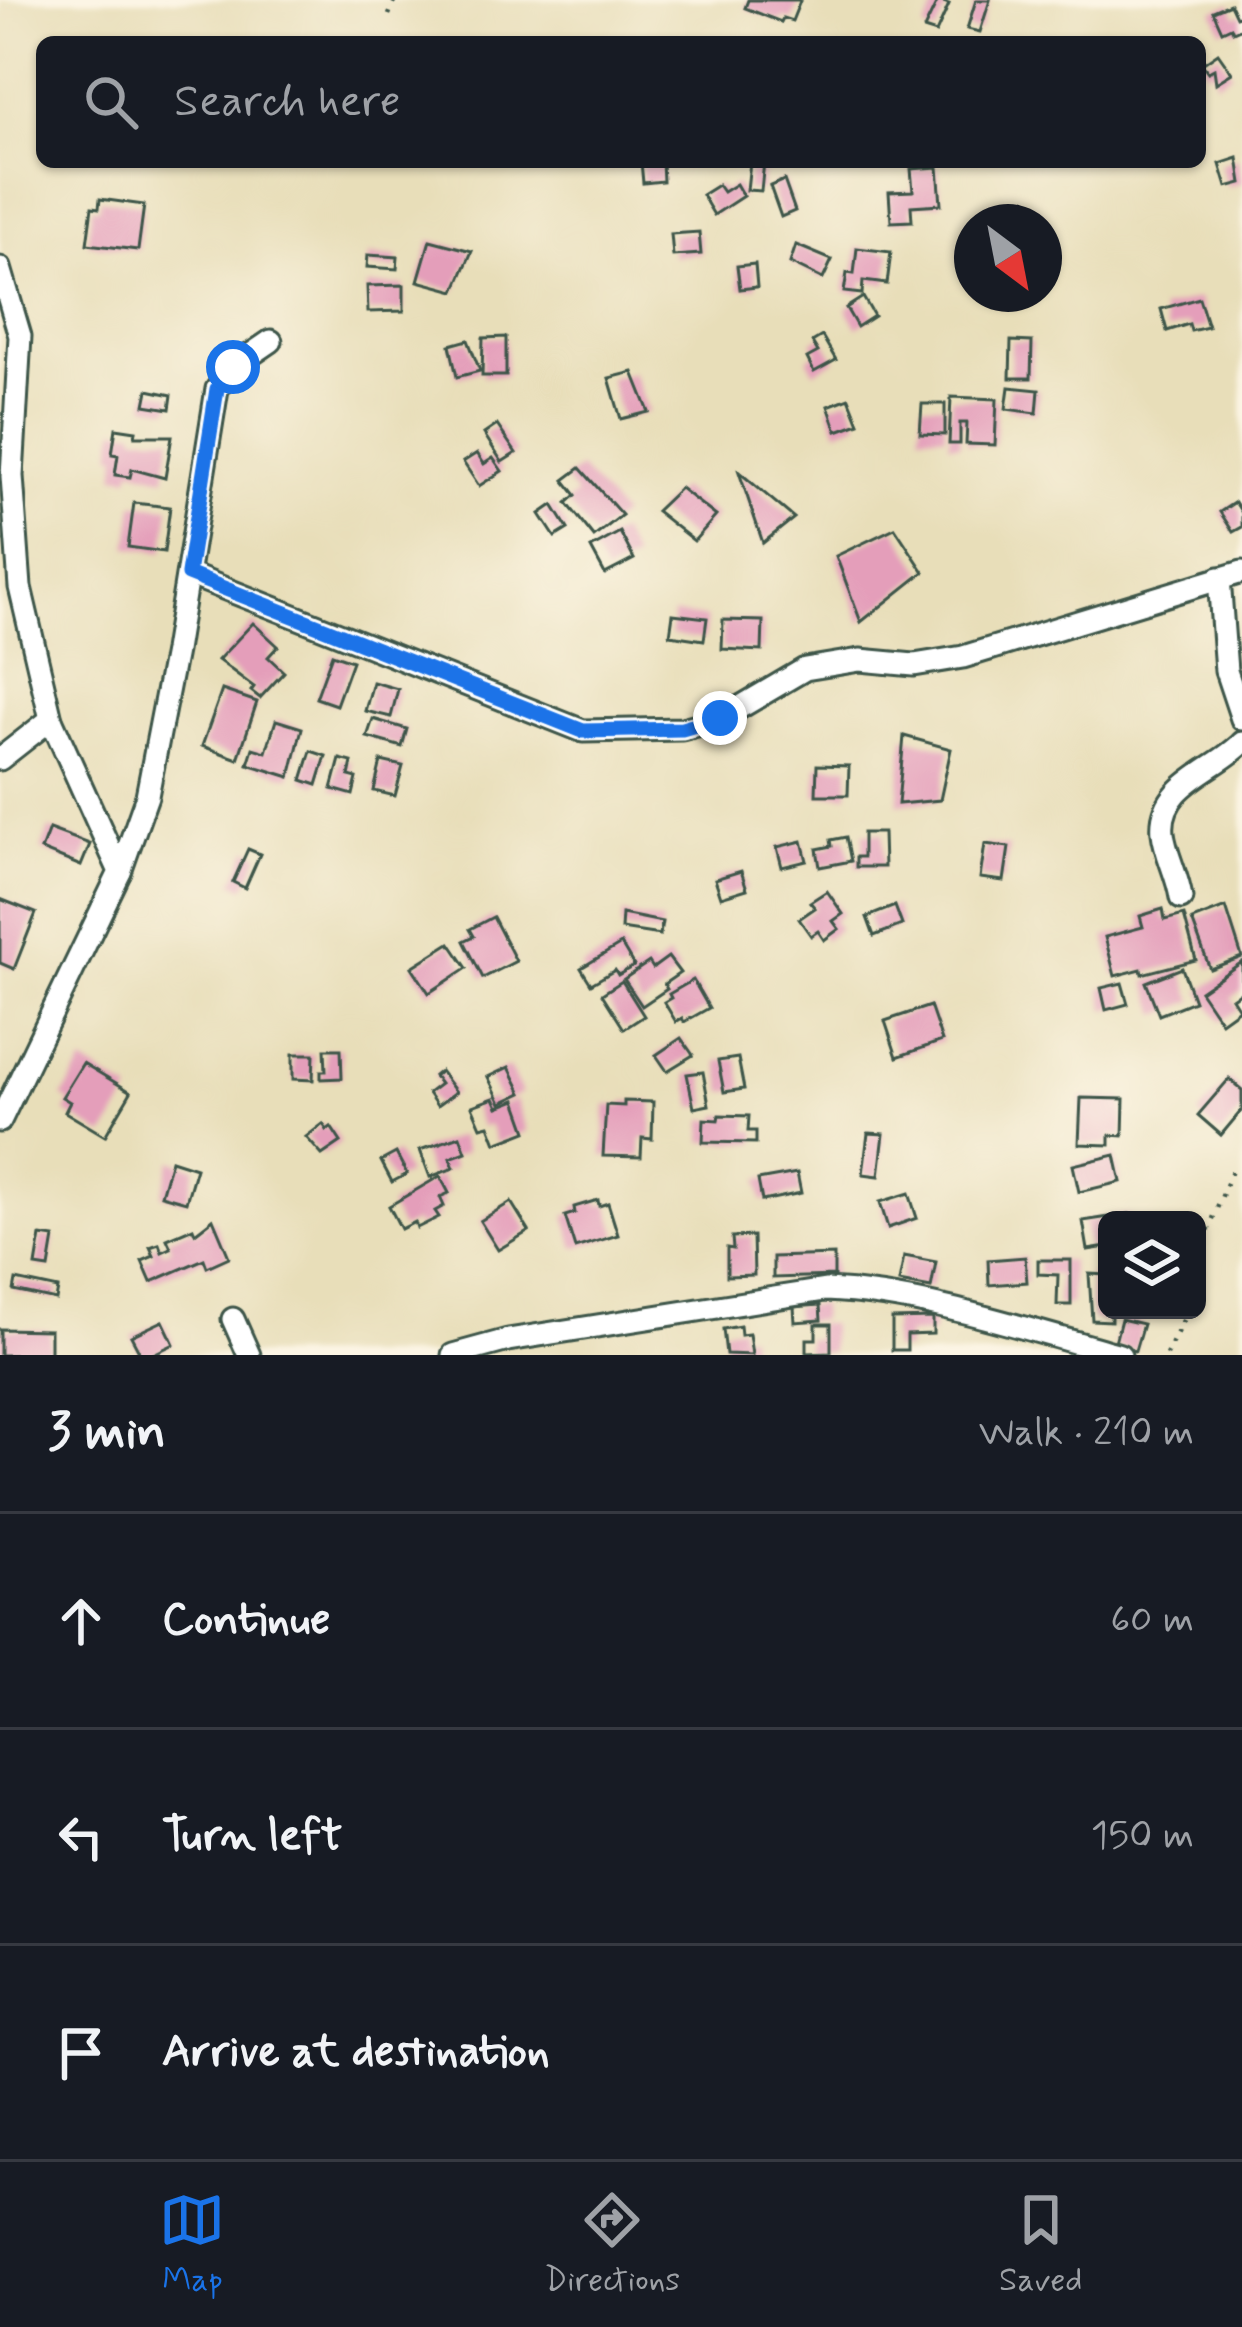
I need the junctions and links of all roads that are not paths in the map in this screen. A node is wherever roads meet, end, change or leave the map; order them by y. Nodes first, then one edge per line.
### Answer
1 (0, 268) edge
2 (271, 341) dead end
3 (1242, 572) edge
4 (188, 574) junction
5 (1219, 578) junction
6 (51, 719) junction
7 (1242, 719) edge
8 (1242, 743) edge
9 (0, 759) edge
10 (120, 872) junction
11 (1181, 898) dead end
12 (3, 1108) edge
13 (233, 1319) dead end
14 (249, 1355) edge
15 (453, 1355) edge
16 (1120, 1355) edge

1 - 6 street
2 - 4 street
3 - 5 street
4 - 5 street
4 - 10 street
5 - 7 street
6 - 9 street
6 - 10 street
8 - 11 street
10 - 12 street
13 - 14 street
15 - 16 street

